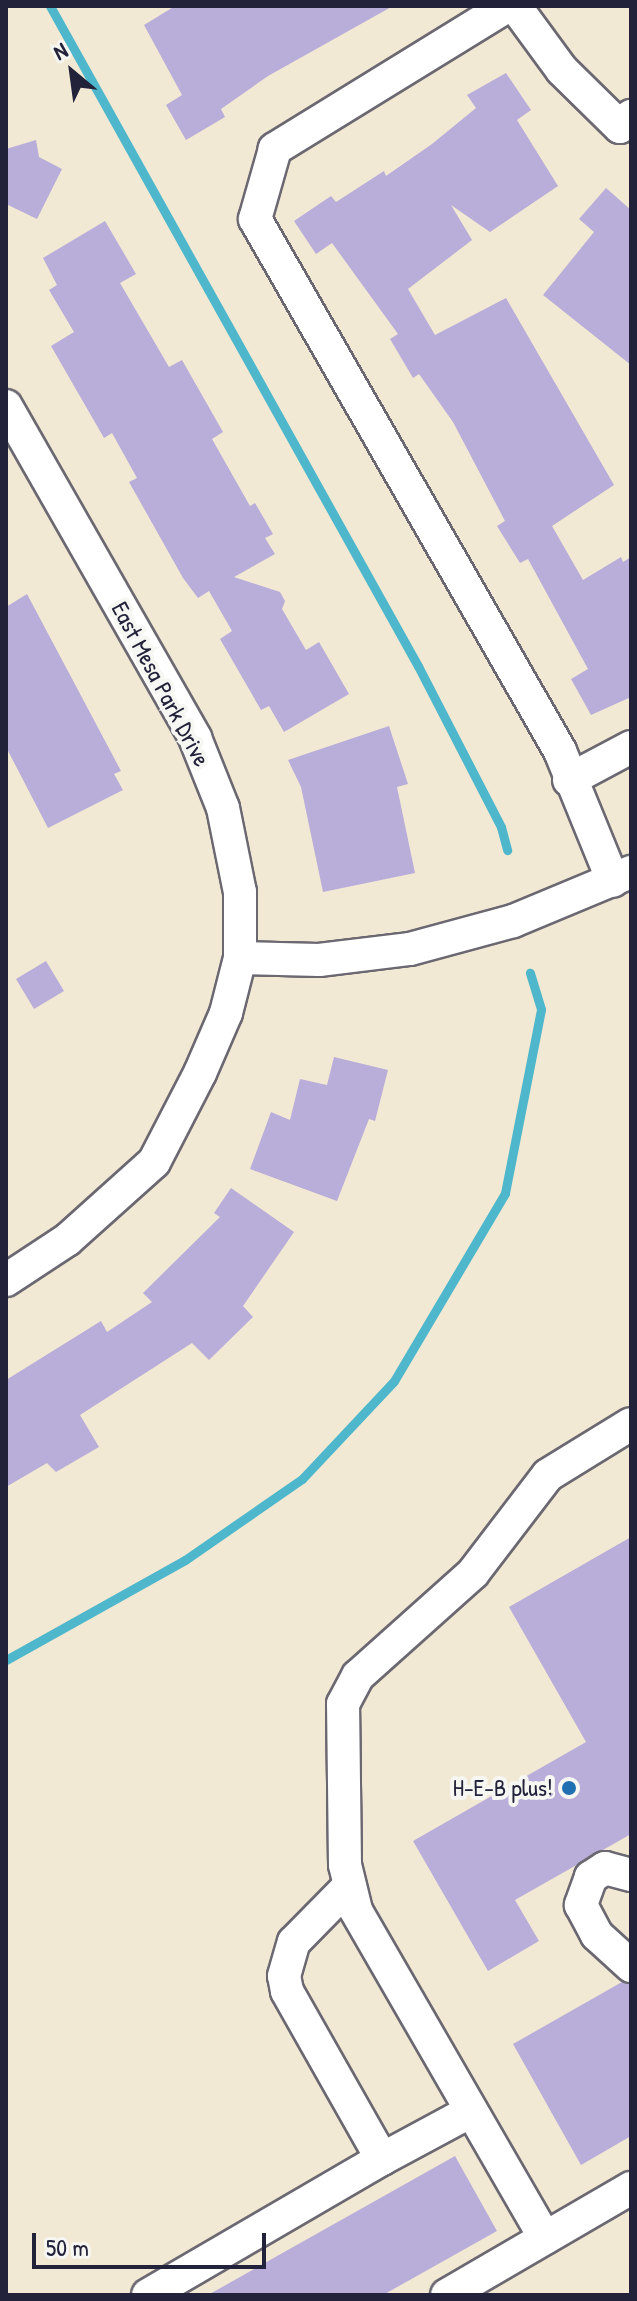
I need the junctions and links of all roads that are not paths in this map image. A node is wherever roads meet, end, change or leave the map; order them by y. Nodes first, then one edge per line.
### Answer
1 (507, 6) edge
2 (515, 6) edge
3 (627, 127) edge
4 (6, 406) edge
5 (631, 747) edge
6 (569, 780) junction
7 (622, 877) edge
8 (240, 958) junction
9 (7, 1278) edge
10 (631, 1424) edge
11 (631, 1875) edge
12 (349, 1886) junction
13 (631, 1966) edge
14 (471, 2111) junction
15 (382, 2159) junction
16 (631, 2188) edge
17 (545, 2238) junction
18 (148, 2295) edge
19 (447, 2295) edge

1 - 6 street
2 - 3 street
4 - 8 street, East Mesa Park Drive
5 - 6 street
6 - 7 street
7 - 8 street
8 - 9 street, East Mesa Park Drive
10 - 12 street
11 - 13 street
12 - 14 street
12 - 15 street
14 - 15 street
14 - 17 street
15 - 18 street
16 - 17 street
17 - 19 street

